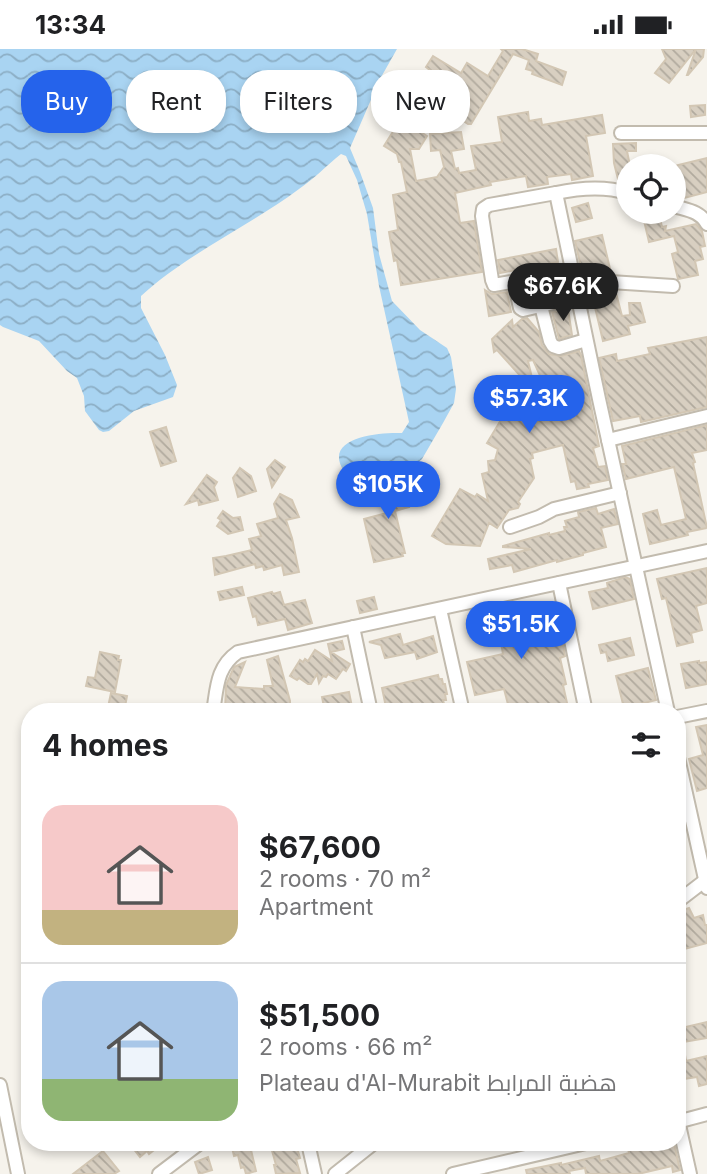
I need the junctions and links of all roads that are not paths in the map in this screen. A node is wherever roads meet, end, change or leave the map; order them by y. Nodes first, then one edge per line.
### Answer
1 (621, 133) dead end
2 (707, 133) edge
3 (616, 190) edge
4 (556, 193) junction
5 (686, 210) edge
6 (707, 224) edge
7 (557, 274) dead end
8 (514, 282) junction
9 (575, 286) junction
10 (673, 286) dead end
11 (562, 300) dead end
12 (541, 306) junction
13 (586, 339) junction
14 (707, 416) edge
15 (608, 440) junction
16 (620, 493) junction
17 (510, 527) dead end
18 (707, 551) edge
19 (637, 566) junction
20 (559, 583) junction
21 (440, 609) junction
22 (353, 627) junction
23 (215, 703) edge
24 (369, 703) edge
25 (461, 703) edge
26 (584, 703) edge
27 (666, 703) edge
28 (707, 711) edge
29 (686, 715) edge
30 (686, 793) edge
31 (706, 882) edge
32 (686, 896) edge
33 (0, 1085) edge
34 (707, 1114) edge
35 (686, 1118) edge
36 (189, 1151) edge
37 (310, 1151) edge
38 (364, 1151) edge
39 (552, 1151) edge
40 (685, 1151) edge
41 (18, 1174) edge
42 (159, 1174) edge
43 (315, 1174) edge
44 (335, 1174) edge
45 (453, 1174) edge
46 (690, 1174) edge

1 - 2 street
3 - 4 street
4 - 8 street
4 - 9 street
5 - 6 street
7 - 8 street
8 - 12 street
9 - 10 street
9 - 13 street
11 - 12 street
12 - 13 street
13 - 15 street
14 - 15 street
15 - 16 street
16 - 17 street
16 - 19 street
18 - 19 street
19 - 20 street
19 - 27 street
20 - 21 street
20 - 26 street
21 - 22 street
21 - 25 street
22 - 23 street
22 - 24 street
28 - 29 street
30 - 31 street
31 - 32 street
33 - 41 street
34 - 35 street
36 - 42 street
37 - 43 street
38 - 44 street
39 - 45 street
40 - 46 street

